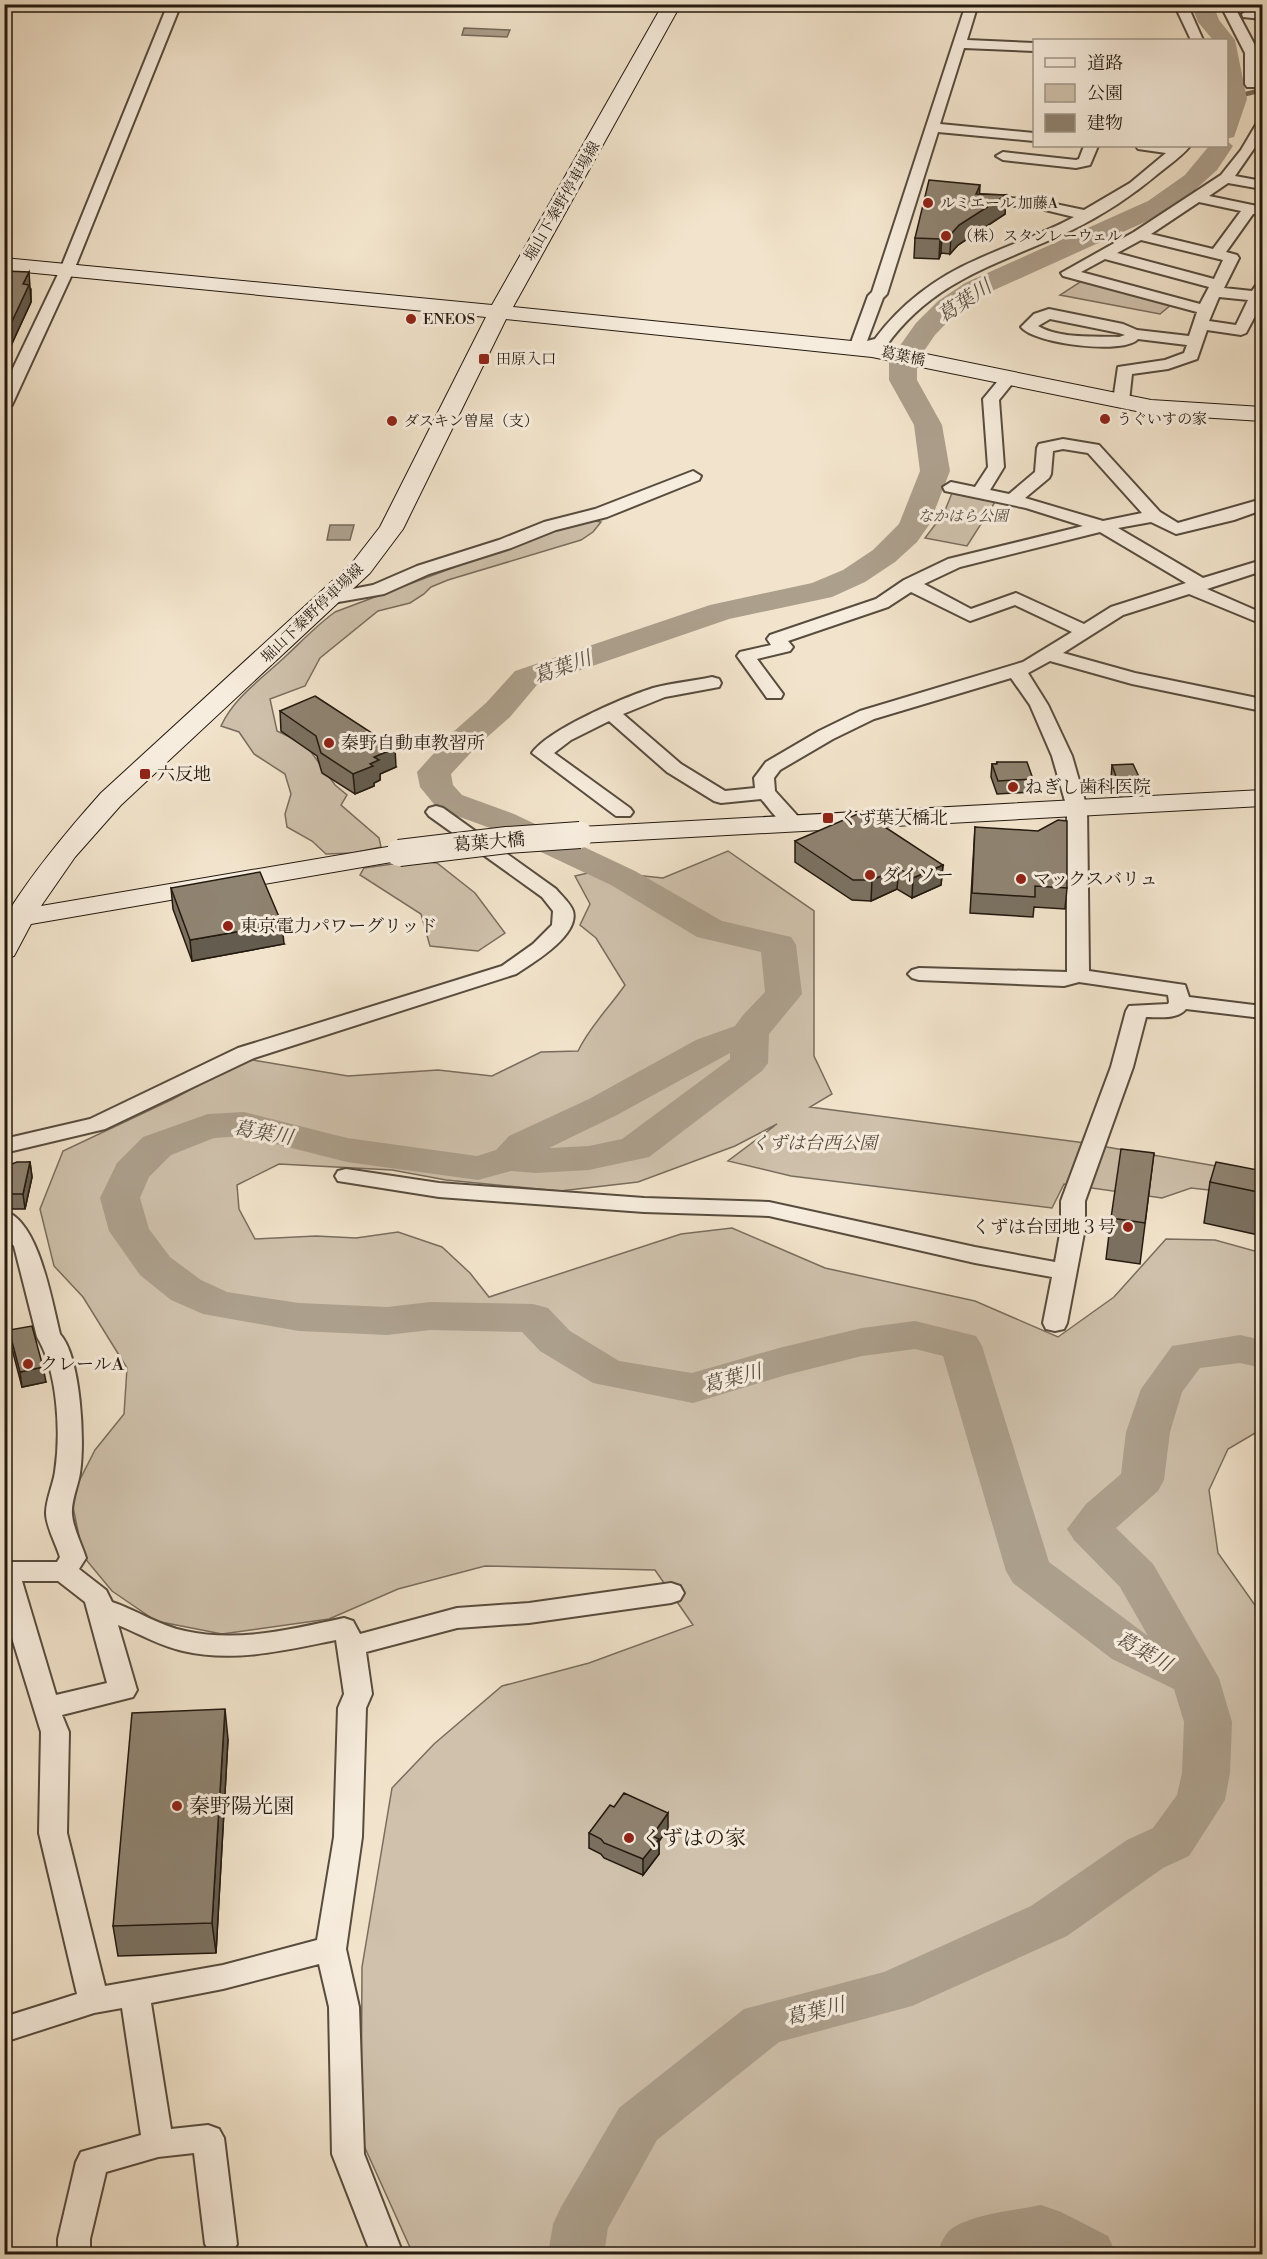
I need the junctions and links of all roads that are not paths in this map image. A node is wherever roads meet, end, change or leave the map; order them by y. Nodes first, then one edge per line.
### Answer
1 (175, 4) edge
2 (672, 4) edge
3 (972, 4) edge
4 (1180, 4) edge
5 (1226, 4) edge
6 (1248, 14) dead end
7 (1263, 15) edge
8 (1197, 39) edge
9 (960, 44) junction
10 (1033, 47) edge
11 (1252, 84) dead end
12 (932, 127) junction
13 (1261, 132) edge
14 (1033, 137) edge
15 (1091, 147) edge
16 (1162, 147) edge
17 (1181, 148) edge
18 (1003, 156) dead end
19 (1226, 178) junction
20 (1263, 185) edge
21 (956, 195) edge
22 (1199, 198) junction
23 (1256, 209) edge
24 (1086, 215) junction
25 (1139, 235) junction
26 (1104, 254) junction
27 (1217, 254) junction
28 (4, 264) edge
29 (67, 270) junction
30 (1217, 288) junction
31 (1259, 292) edge
32 (499, 312) junction
33 (1203, 317) junction
34 (1134, 334) junction
35 (1194, 341) junction
36 (865, 349) junction
37 (1008, 379) junction
38 (1120, 401) junction
39 (4, 405) edge
40 (1263, 414) edge
41 (693, 476) dead end
42 (951, 487) dead end
43 (979, 494) junction
44 (1012, 500) junction
45 (1263, 504) edge
46 (1154, 516) junction
47 (1102, 526) junction
48 (1263, 566) edge
49 (1242, 573) junction
50 (910, 584) junction
51 (1263, 584) edge
52 (1196, 587) junction
53 (327, 599) junction
54 (1263, 619) edge
55 (1083, 630) junction
56 (1049, 655) junction
57 (1015, 672) junction
58 (712, 683) dead end
59 (774, 694) dead end
60 (1263, 705) edge
61 (612, 714) junction
62 (766, 794) junction
63 (1263, 798) edge
64 (1077, 808) junction
65 (436, 812) dead end
66 (623, 813) dead end
67 (794, 823) junction
68 (13, 917) edge
69 (4, 950) edge
70 (919, 974) dead end
71 (1078, 976) junction
72 (1180, 1002) junction
73 (1263, 1012) edge
74 (4, 1146) edge
75 (346, 1176) dead end
76 (4, 1218) edge
77 (1065, 1272) junction
78 (1055, 1323) dead end
79 (64, 1571) junction
80 (5, 1572) edge
81 (671, 1593) dead end
82 (101, 1610) junction
83 (352, 1646) junction
84 (46, 1708) junction
85 (331, 1949) junction
86 (135, 1994) junction
87 (93, 2001) junction
88 (4, 2030) edge
89 (158, 2144) junction
90 (221, 2244) dead end
91 (74, 2254) edge
92 (387, 2254) edge

1 - 29 street
2 - 32 street, 堀山下秦野停車場線
3 - 9 street
4 - 8 street
5 - 11 street
6 - 7 street
9 - 10 street
9 - 12 street
12 - 14 street
12 - 36 street
13 - 19 street
15 - 18 street
16 - 17 street
17 - 24 street
19 - 20 street
19 - 22 street
21 - 24 street
22 - 23 street
22 - 25 street
23 - 27 street
24 - 36 street
25 - 26 street
25 - 27 street
26 - 30 street
26 - 33 street
27 - 30 street
28 - 29 street, 葛葉橋
29 - 32 street, 葛葉橋
29 - 39 street
30 - 31 street
30 - 33 street
31 - 33 street
32 - 36 street, 葛葉橋
32 - 53 street, 堀山下秦野停車場線
33 - 35 street
34 - 34 street
34 - 35 street
35 - 38 street
36 - 37 street, 葛葉橋
37 - 38 street, 葛葉橋
37 - 43 street
38 - 40 street, 葛葉橋
41 - 53 street
42 - 43 street
43 - 44 street
44 - 46 street
44 - 47 street
45 - 46 street
46 - 47 street
47 - 50 street
47 - 52 street
48 - 49 street
49 - 51 street
49 - 52 street
50 - 55 street
50 - 59 street
52 - 54 street
52 - 55 street
53 - 68 street, 堀山下秦野停車場線
55 - 56 street
56 - 57 street
56 - 60 street
57 - 62 street
57 - 64 street
58 - 61 street
61 - 62 street
61 - 66 street
62 - 67 street
63 - 64 street, 葛葉大橋
64 - 67 street, 葛葉大橋
64 - 71 street
65 - 74 street
67 - 68 street, 葛葉大橋, bridge
68 - 69 street, 堀山下秦野停車場線
70 - 71 street
71 - 72 street
72 - 73 street
72 - 77 street
75 - 77 street
76 - 79 street
77 - 78 street
79 - 80 street
79 - 82 street
80 - 84 street
81 - 83 street
82 - 83 street
82 - 84 street
83 - 85 street
84 - 87 street
85 - 86 street
85 - 92 street
86 - 87 street
86 - 89 street
87 - 88 street
89 - 90 street
89 - 91 street

